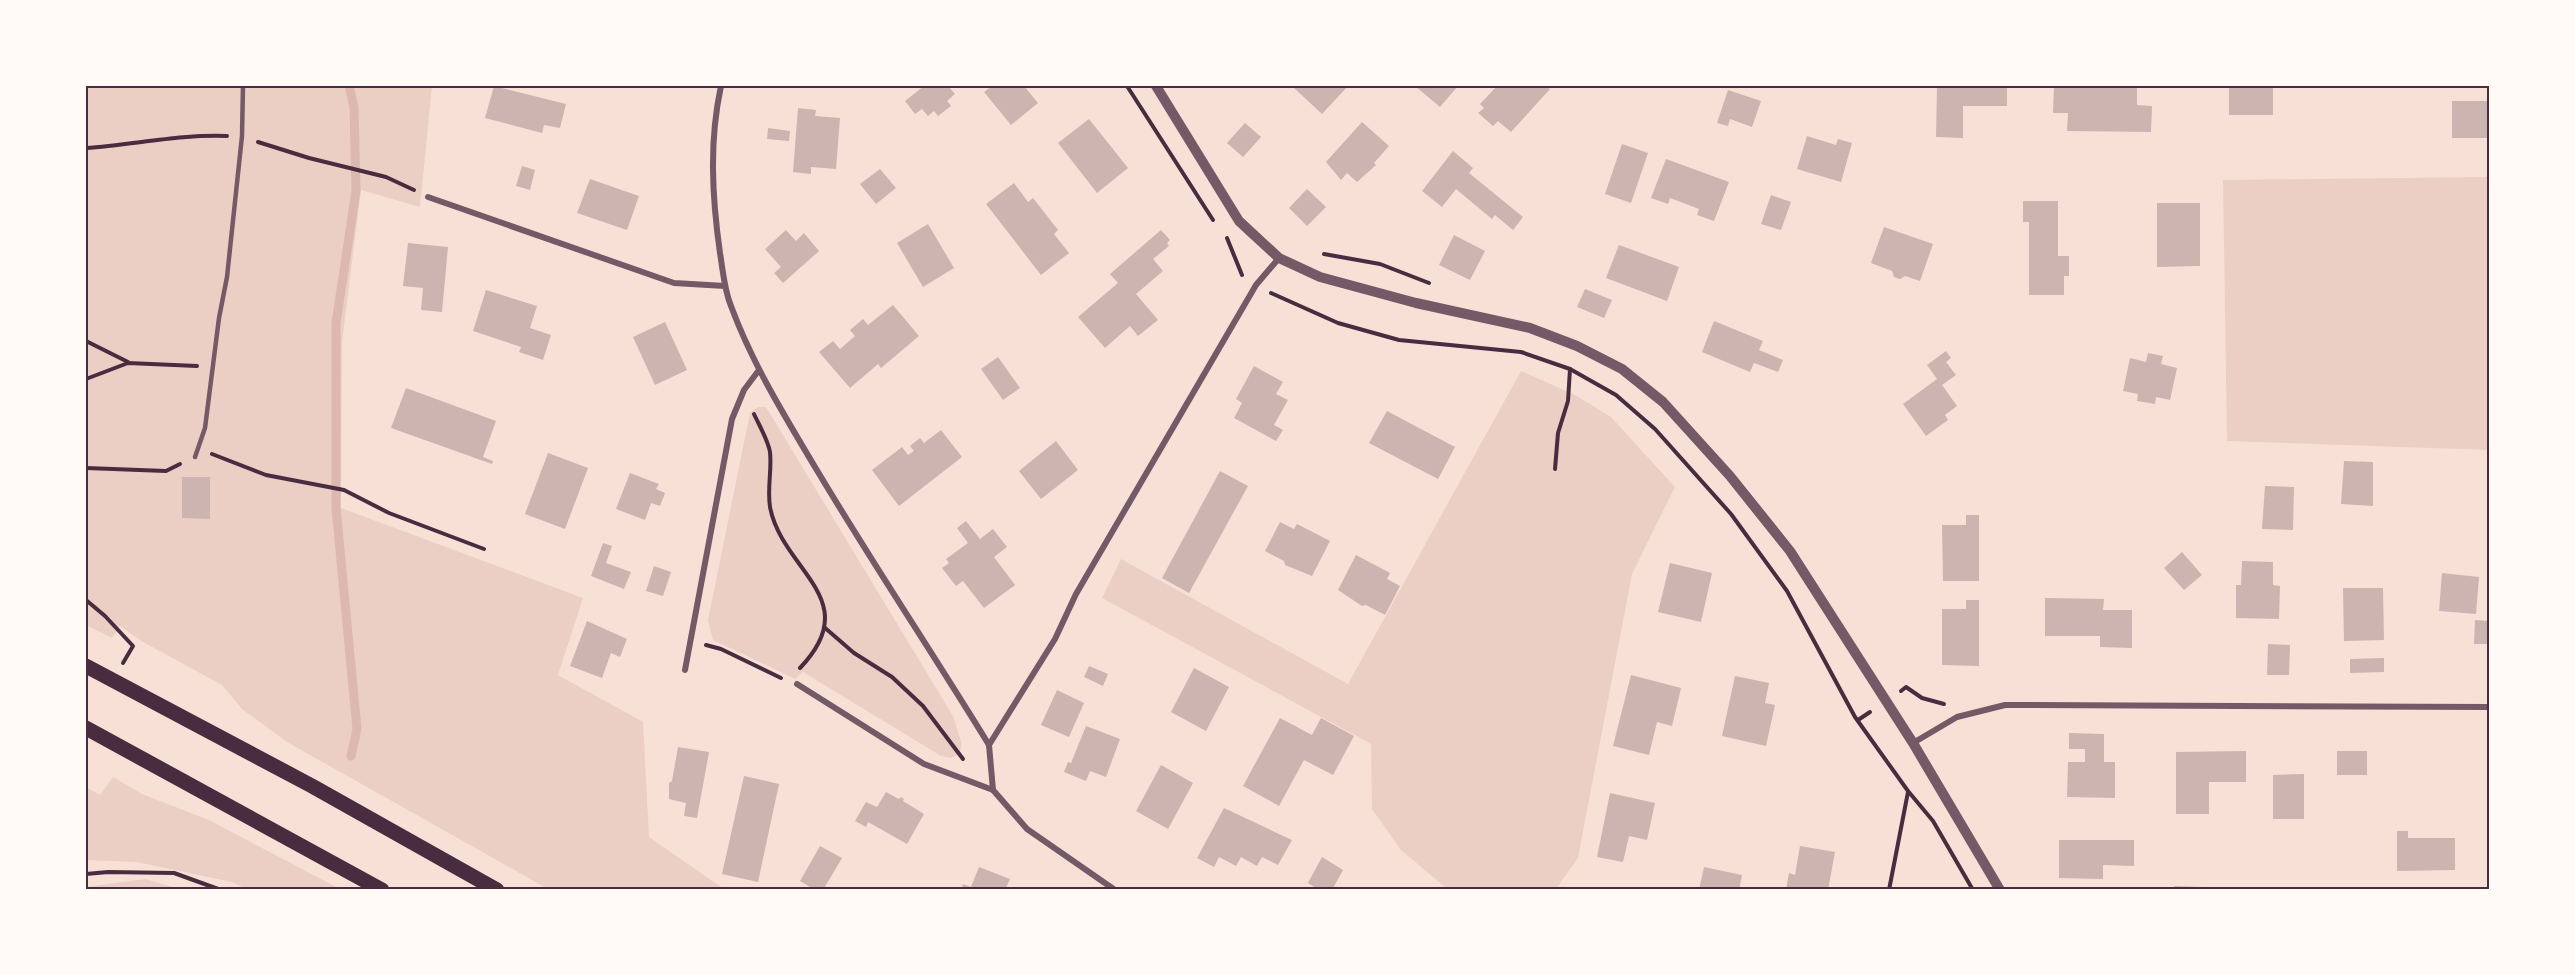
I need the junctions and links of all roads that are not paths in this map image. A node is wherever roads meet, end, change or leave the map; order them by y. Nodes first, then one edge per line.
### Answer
1 (243, 86) edge
2 (721, 86) edge
3 (1156, 86) edge
4 (428, 197) road end
5 (1279, 258) junction
6 (725, 285) junction
7 (759, 370) junction
8 (195, 457) road end
9 (86, 666) edge
10 (685, 670) dead end
11 (796, 684) road end
12 (2490, 707) edge
13 (86, 728) edge
14 (1913, 743) junction
15 (989, 745) junction
16 (993, 790) junction
17 (382, 890) edge
18 (497, 890) edge
19 (1115, 890) edge
20 (2000, 890) edge

1 - 8 lane
2 - 6 street
3 - 5 street
4 - 6 street
5 - 14 street
5 - 15 street
6 - 7 street
7 - 10 street
7 - 15 street
9 - 18 main road
11 - 16 street
12 - 14 street
13 - 17 main road
14 - 20 street
15 - 16 street
16 - 19 street

